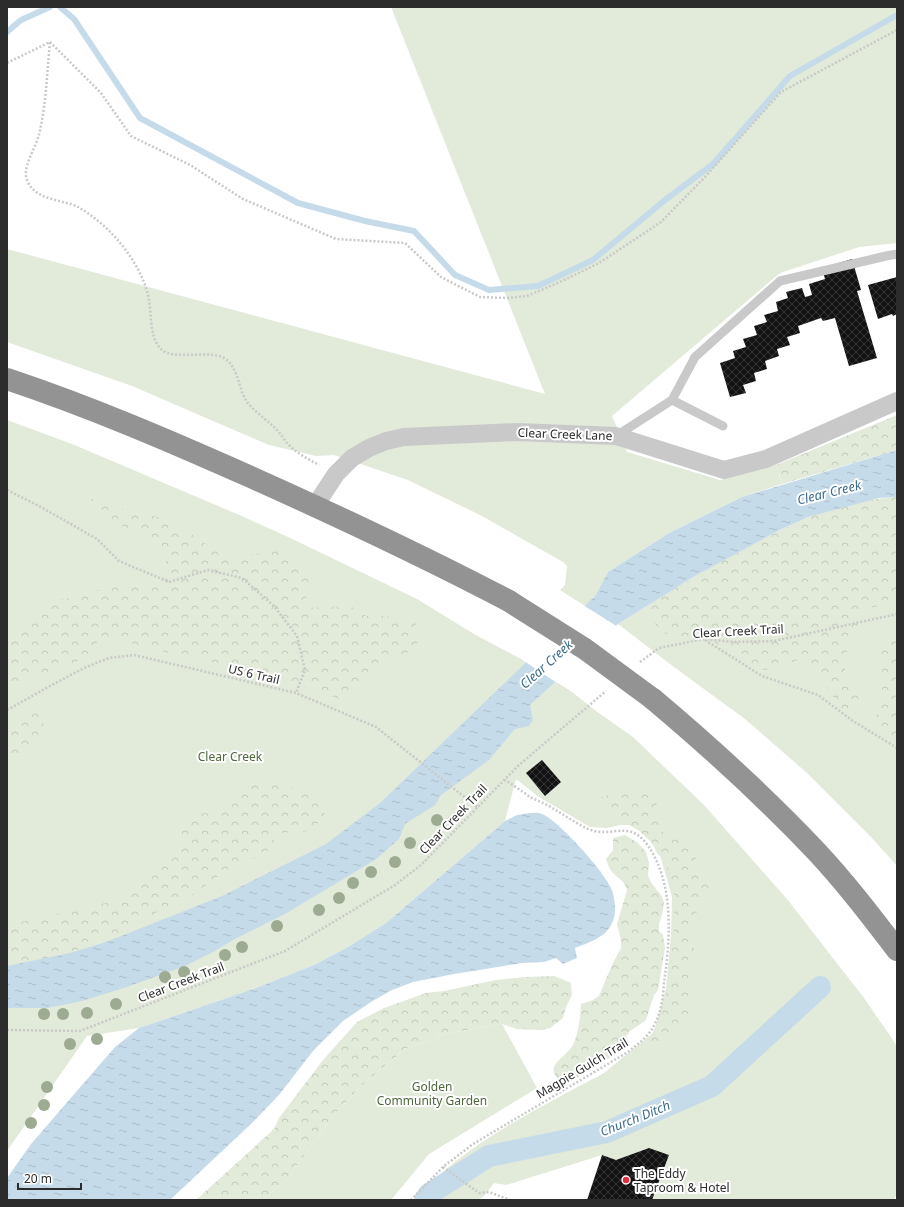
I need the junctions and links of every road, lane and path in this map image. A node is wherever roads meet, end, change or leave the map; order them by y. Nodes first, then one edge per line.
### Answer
1 (897, 30) edge
2 (50, 42) junction
3 (7, 63) edge
4 (897, 254) edge
5 (7, 378) edge
6 (672, 400) junction
7 (897, 401) edge
8 (723, 426) dead end
9 (616, 436) junction
10 (336, 474) junction
11 (7, 490) edge
12 (316, 506) junction
13 (897, 614) edge
14 (704, 639) junction
15 (640, 663) dead end
16 (610, 688) dead end
17 (296, 693) junction
18 (7, 710) edge
19 (897, 748) edge
20 (505, 780) junction
21 (477, 807) junction
22 (897, 950) edge
23 (7, 1030) edge
24 (443, 1167) junction
25 (411, 1200) edge
26 (510, 1200) edge

1 - 2 path
2 - 3 path
2 - 10 path
4 - 6 lane
5 - 12 highway
6 - 8 lane
6 - 9 lane
7 - 9 street, Clear Creek Lane
9 - 10 street, Clear Creek Lane
10 - 12 street, Clear Creek Lane
11 - 17 path
12 - 22 highway, bridge
13 - 14 path, Clear Creek Trail
14 - 15 path, Clear Creek Trail
14 - 19 path
16 - 20 path, Clear Creek Trail
17 - 18 path, US 6 Trail
17 - 21 path, US 6 Trail
20 - 21 path, Clear Creek Trail
20 - 24 path, Magpie Gulch Trail
21 - 23 path, Clear Creek Trail
24 - 25 path, Magpie Gulch Trail
24 - 26 path

